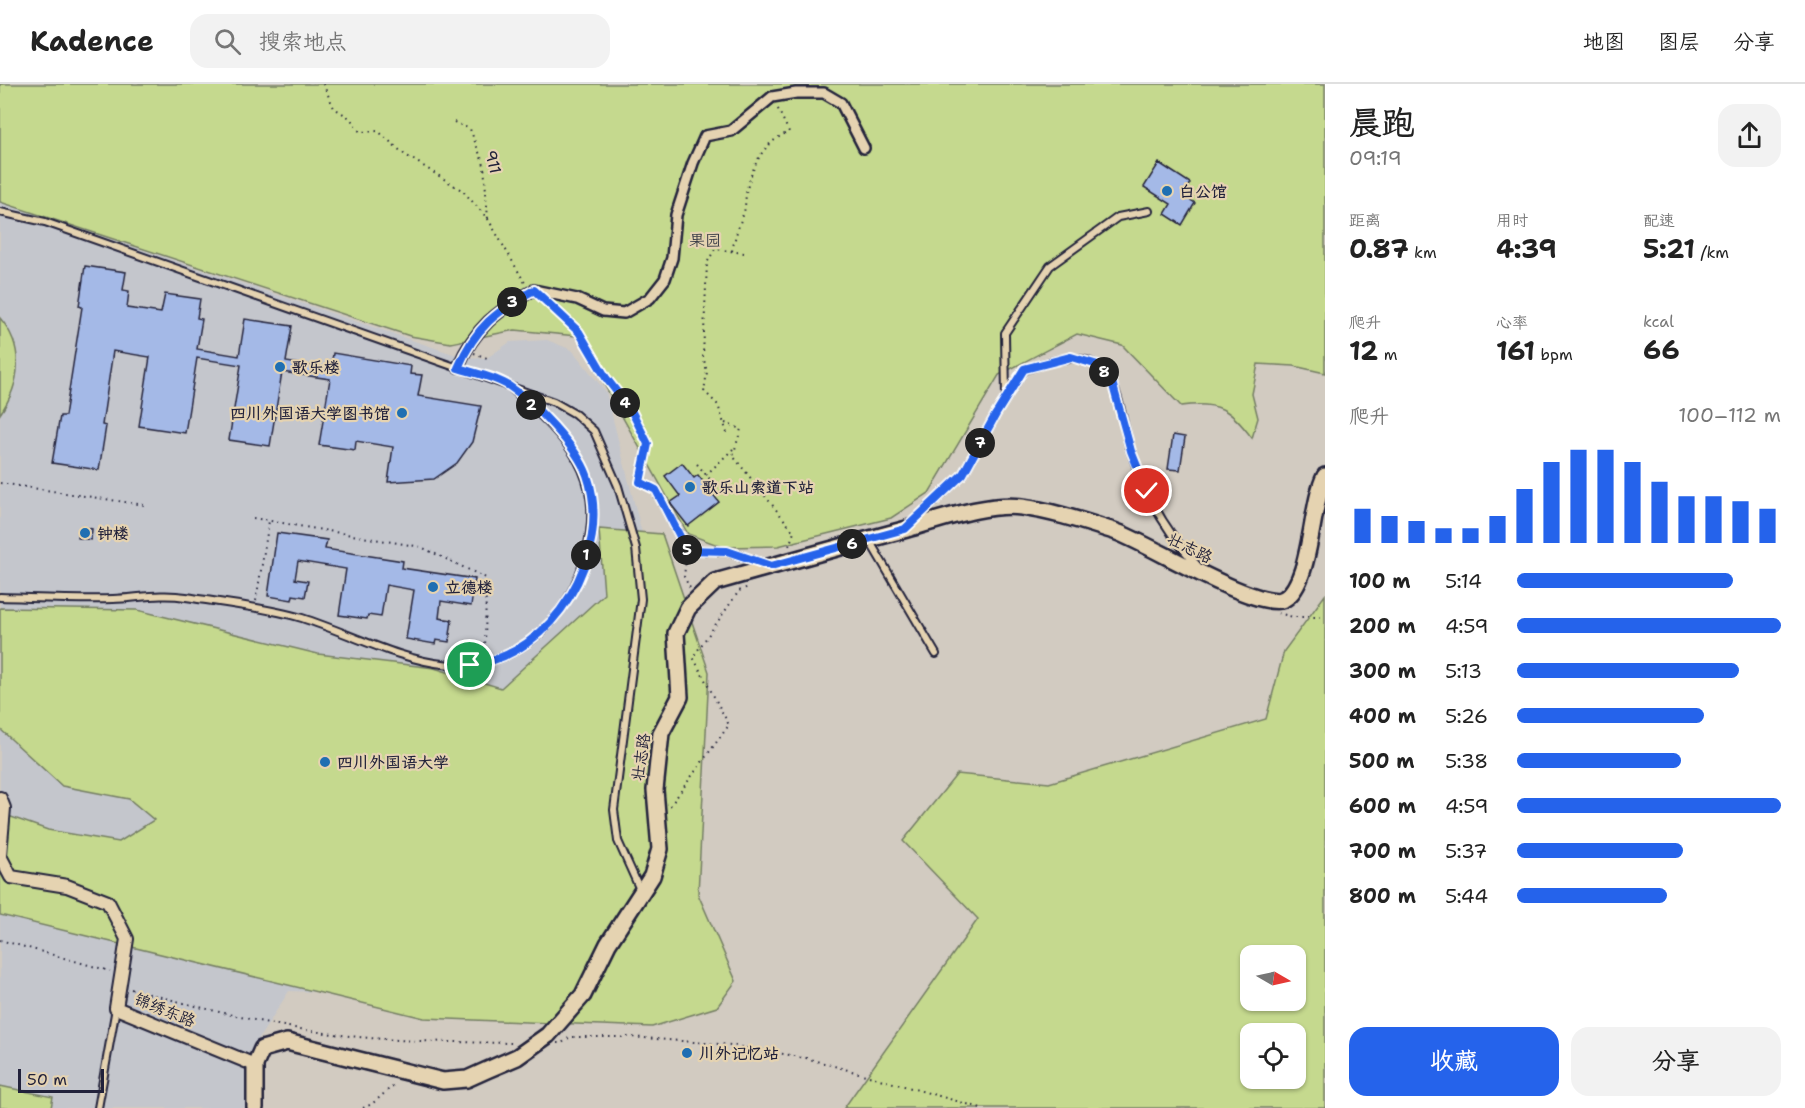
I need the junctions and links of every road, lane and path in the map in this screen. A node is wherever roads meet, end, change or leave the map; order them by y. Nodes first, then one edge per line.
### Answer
1 (323, 84) edge
2 (772, 97) junction
3 (454, 122) dead end
4 (864, 148) dead end
5 (1149, 211) dead end
6 (0, 212) edge
7 (488, 219) junction
8 (732, 251) junction
9 (744, 253) dead end
10 (534, 290) junction
11 (458, 368) junction
12 (509, 385) junction
13 (1006, 398) junction
14 (724, 423) junction
15 (727, 433) dead end
16 (736, 447) junction
17 (697, 464) dead end
18 (706, 475) junction
19 (1325, 477) edge
20 (0, 483) edge
21 (656, 490) joint
22 (724, 496) dead end
23 (144, 505) dead end
24 (253, 518) dead end
25 (269, 521) junction
26 (905, 529) junction
27 (869, 539) junction
28 (788, 546) dead end
29 (687, 550) junction
30 (771, 566) junction
31 (1209, 577) junction
32 (689, 586) dead end
33 (749, 587) dead end
34 (0, 597) edge
35 (255, 609) junction
36 (1282, 615) dead end
37 (1325, 617) edge
38 (936, 654) dead end
39 (485, 664) junction
40 (0, 798) edge
41 (656, 811) junction
42 (0, 856) edge
43 (641, 893) junction
44 (0, 940) edge
45 (121, 974) junction
46 (116, 1008) junction
47 (255, 1065) junction
48 (407, 1073) junction
49 (98, 1108) edge
50 (255, 1108) edge
51 (363, 1108) edge

1 - 7 path
2 - 4 street
2 - 8 path
2 - 10 street
3 - 7 path, 911
5 - 13 lane
6 - 11 lane
7 - 10 path
8 - 9 path
8 - 14 path
10 - 11 street
10 - 21 path
11 - 12 lane
12 - 39 lane
12 - 43 lane
13 - 26 lane
13 - 31 lane
14 - 15 path
14 - 16 path
16 - 18 path
16 - 28 path
17 - 18 path
18 - 22 path
19 - 31 street, 壮志路
20 - 23 path
21 - 29 lane
24 - 25 path
25 - 35 path
25 - 39 path
26 - 27 street, 壮志路
26 - 31 street, 壮志路
27 - 30 street, 壮志路
27 - 38 lane
29 - 30 lane
29 - 32 path
30 - 41 street, 壮志路
33 - 41 path
34 - 35 lane
35 - 39 lane
36 - 37 path
40 - 42 street, 锦绣东路
41 - 43 street, 壮志路
42 - 45 street, 锦绣东路
43 - 48 street, 壮志路
44 - 45 path
45 - 46 street, 锦绣东路
46 - 47 street, 锦绣东路
46 - 49 lane
47 - 48 street, 壮志路
47 - 50 street
48 - 51 path

